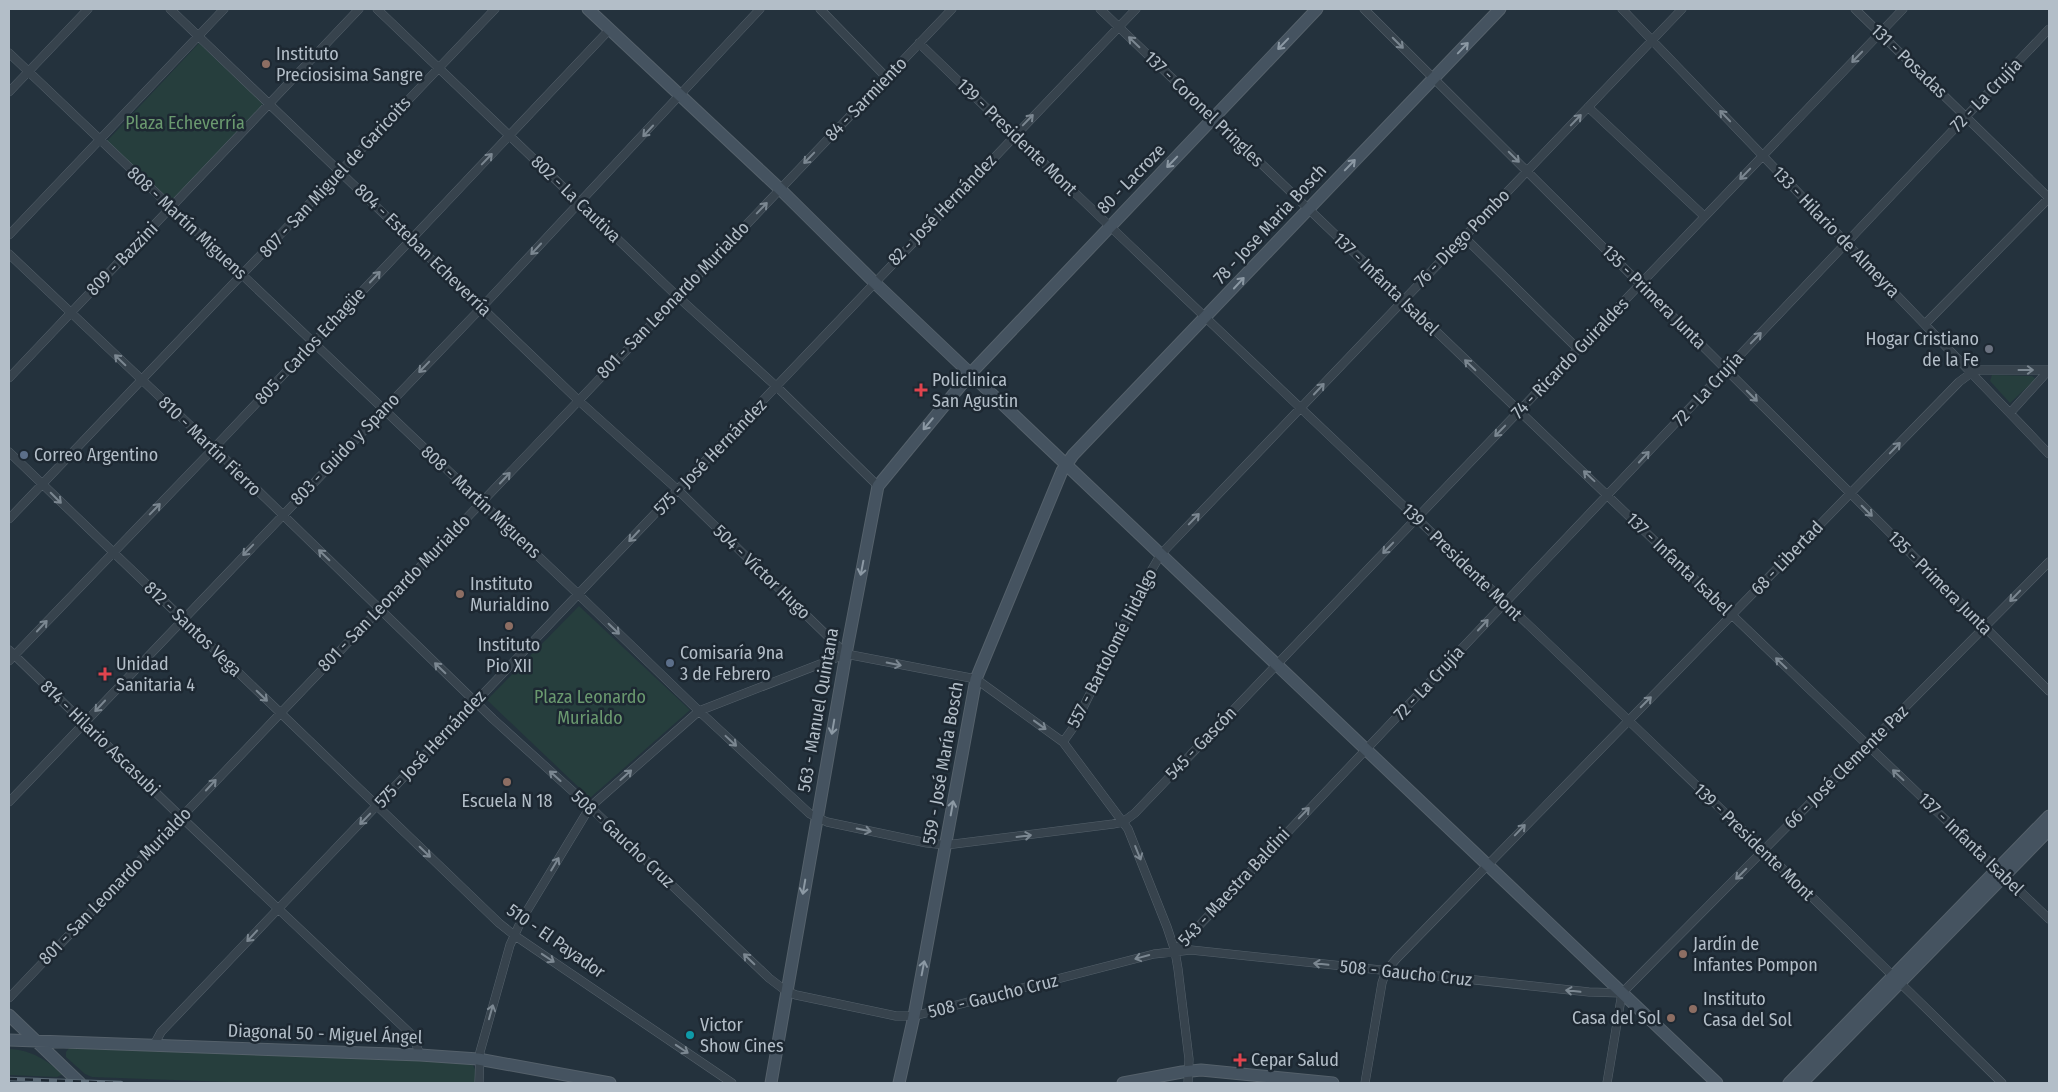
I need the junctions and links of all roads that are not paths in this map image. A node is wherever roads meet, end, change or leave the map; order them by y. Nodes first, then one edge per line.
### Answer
1 (88, 9) edge
2 (170, 9) edge
3 (224, 9) edge
4 (359, 9) edge
5 (378, 9) edge
6 (495, 9) edge
7 (588, 9) edge
8 (760, 9) edge
9 (820, 9) edge
10 (952, 9) edge
11 (1100, 9) edge
12 (1136, 9) edge
13 (1317, 9) edge
14 (1364, 9) edge
15 (1500, 9) edge
16 (1622, 9) edge
17 (1682, 9) edge
18 (1855, 9) edge
19 (1903, 9) edge
20 (1118, 27) junction
21 (610, 29) junction
22 (2049, 29) edge
23 (1880, 33) junction
24 (199, 36) junction
25 (1652, 40) junction
26 (919, 43) junction
27 (9, 53) edge
28 (439, 68) junction
29 (28, 72) junction
30 (886, 77) junction
31 (1433, 78) junction
32 (9, 92) edge
33 (680, 95) junction
34 (268, 104) junction
35 (1588, 107) junction
36 (1966, 116) junction
37 (1214, 118) junction
38 (510, 135) junction
39 (1014, 135) junction
40 (100, 141) junction
41 (1762, 156) junction
42 (1527, 170) junction
43 (341, 171) junction
44 (780, 189) junction
45 (2049, 198) edge
46 (580, 202) junction
47 (172, 208) junction
48 (1308, 208) junction
49 (1704, 216) junction
50 (1110, 227) junction
51 (9, 235) edge
52 (1463, 236) junction
53 (411, 238) junction
54 (1846, 243) junction
55 (9, 254) edge
56 (242, 275) junction
57 (875, 283) junction
58 (1641, 283) junction
59 (677, 296) junction
60 (1402, 300) junction
61 (482, 307) junction
62 (71, 312) junction
63 (1205, 319) junction
64 (1925, 324) junction
65 (314, 342) junction
66 (1577, 348) junction
67 (1726, 370) junction
68 (2049, 370) edge
69 (971, 373) junction
70 (1972, 373) junction
71 (9, 378) edge
72 (141, 380) junction
73 (776, 387) junction
74 (578, 400) junction
75 (1300, 408) junction
76 (383, 409) junction
77 (1519, 411) junction
78 (2010, 413) junction
79 (214, 448) junction
80 (9, 452) edge
81 (2049, 454) edge
82 (1067, 463) junction
83 (42, 484) junction
84 (878, 486) junction
85 (678, 490) junction
86 (1850, 494) junction
87 (1608, 495) junction
88 (481, 502) junction
89 (282, 515) junction
90 (1417, 518) junction
91 (9, 519) edge
92 (112, 553) junction
93 (1161, 554) junction
94 (2049, 562) edge
95 (579, 594) junction
96 (1504, 602) junction
97 (379, 608) junction
98 (1732, 616) junction
99 (182, 619) junction
100 (1985, 627) junction
101 (12, 652) edge
102 (846, 654) junction
103 (9, 661) edge
104 (1277, 663) junction
105 (976, 679) junction
106 (2049, 691) edge
107 (475, 702) junction
108 (699, 711) junction
109 (280, 713) junction
110 (1628, 721) junction
111 (84, 723) junction
112 (1063, 742) junction
113 (1867, 746) junction
114 (1366, 749) junction
115 (9, 802) edge
116 (378, 806) junction
117 (590, 808) junction
118 (2049, 816) edge
119 (181, 817) junction
120 (816, 819) junction
121 (1123, 822) junction
122 (2049, 830) edge
123 (946, 845) junction
124 (1764, 850) junction
125 (1486, 865) junction
126 (2000, 872) junction
127 (279, 908) junction
128 (2049, 919) edge
129 (514, 935) junction
130 (1175, 951) junction
131 (1386, 971) junction
132 (1896, 979) junction
133 (786, 991) junction
134 (1622, 994) junction
135 (9, 998) edge
136 (9, 1015) edge
137 (914, 1016) junction
138 (9, 1040) edge
139 (36, 1041) junction
140 (154, 1044) junction
141 (420, 1055) junction
142 (478, 1059) junction
143 (1190, 1070) junction
144 (80, 1082) edge
145 (479, 1083) edge
146 (610, 1083) edge
147 (732, 1083) edge
148 (771, 1083) edge
149 (899, 1083) edge
150 (1123, 1083) edge
151 (1188, 1083) edge
152 (1333, 1083) edge
153 (1365, 1083) edge
154 (1607, 1083) edge
155 (1717, 1083) edge
156 (1789, 1083) edge
157 (1802, 1083) edge
158 (2002, 1083) edge

1 - 29 street
2 - 24 street, 804 - Esteban Echeverría
3 - 24 street
4 - 34 street, 809 - Bazzini
5 - 28 street, 802 - La Cautiva
6 - 28 street, 807 - San Miguel de Garicoits
7 - 21 street
8 - 33 street, 803 - Guido y Spano
9 - 30 street
10 - 26 street, 84 - Sarmiento
11 - 20 street, 137 - Coronel Pringles
12 - 20 street, 82 - José Hernández
13 -> 37 street, 80 - Lacroze
14 -> 31 street, 135 - Primera Junta
31 -> 15 street, 78 - Jose Maria Bosch
16 - 25 street, 133 - Hilario de Almeyra
17 - 25 street, 76 - Diego Pombo
18 - 23 street, 131 - Posadas
19 - 23 street, 74 - Ricardo Guiraldes
37 -> 20 street, 137 - Coronel Pringles
39 -> 20 street, 82 - José Hernández
21 - 33 street
21 - 38 street, 805 - Carlos Echagüe
22 - 36 street, 72 - La Crujía
23 - 36 street, 131 - Posadas
23 -> 41 street, 74 - Ricardo Guiraldes
24 - 34 street, 804 - Esteban Echeverría
24 - 40 street
25 - 35 street, 76 - Diego Pombo
41 -> 25 street, 133 - Hilario de Almeyra
26 - 30 street, 84 - Sarmiento
26 - 39 street, 139 - Presidente Mont
27 - 29 street, 808 - Martín Miguens
28 - 38 street, 802 - La Cautiva
28 - 43 street, 807 - San Miguel de Garicoits
29 - 32 street
29 - 40 street, 808 - Martín Miguens
30 -> 44 street, 84 - Sarmiento
31 -> 42 street, 135 - Primera Junta
48 -> 31 street, 78 - Jose Maria Bosch
33 - 44 street
33 -> 46 street, 803 - Guido y Spano
34 - 43 street, 804 - Esteban Echeverría
34 - 47 street, 809 - Bazzini
42 -> 35 street, 76 - Diego Pombo
35 - 49 street
36 - 45 street, 131 - Posadas
36 - 54 street, 72 - La Crujía
37 - 48 street, 137 - Coronel Pringles
37 -> 50 street, 80 - Lacroze
38 - 46 street, 802 - La Cautiva
53 -> 38 street, 805 - Carlos Echagüe
39 - 50 street, 139 - Presidente Mont
39 - 57 street, 82 - José Hernández
40 - 47 street, 808 - Martín Miguens
40 - 51 street
41 -> 49 street, 74 - Ricardo Guiraldes
41 - 54 street, 133 - Hilario de Almeyra
42 - 52 street, 76 - Diego Pombo
42 - 58 street, 135 - Primera Junta
43 - 53 street, 804 - Esteban Echeverría
43 - 56 street, 807 - San Miguel de Garicoits
44 - 57 street
59 -> 44 street, 801 - San Leonardo Murialdo
45 - 64 street
46 - 59 street, 802 - La Cautiva
46 -> 61 street, 803 - Guido y Spano
47 - 56 street, 808 - Martín Miguens
47 - 62 street, 809 - Bazzini
48 - 60 street, 137 - Infanta Isabel
63 -> 48 street, 78 - Jose Maria Bosch
49 - 58 street, 74 - Ricardo Guiraldes
50 - 63 street, 139 - Presidente Mont
50 - 69 street, 80 - Lacroze
52 - 60 street, 76 - Diego Pombo
52 - 66 street
53 - 61 street, 804 - Esteban Echeverría
65 -> 53 street, 805 - Carlos Echagüe
54 - 64 street, 133 - Hilario de Almeyra
67 -> 54 street, 72 - La Crujía
55 - 62 street, 810 - Martín Fierro
56 - 65 street, 808 - Martín Miguens
56 - 72 street, 807 - San Miguel de Garicoits
57 - 69 street
57 - 73 street, 575 - José Hernández
58 - 66 street, 74 - Ricardo Guiraldes
58 - 67 street, 135 - Primera Junta
59 - 73 street, 802 - La Cautiva
59 - 74 street, 801 - San Leonardo Murialdo
75 -> 60 street, 76 - Diego Pombo
77 -> 60 street, 137 - Infanta Isabel
61 - 74 street, 804 - Esteban Echeverría
61 -> 76 street, 803 - Guido y Spano
62 - 71 street, 809 - Bazzini
72 -> 62 street, 810 - Martín Fierro
63 - 75 street, 139 - Presidente Mont
63 - 82 street, 78 - Jose Maria Bosch
64 - 70 street, 133 - Hilario de Almeyra
65 - 76 street, 808 - Martín Miguens
65 - 79 street, 805 - Carlos Echagüe
66 - 77 street, 74 - Ricardo Guiraldes
67 -> 86 street, 135 - Primera Junta
87 -> 67 street, 72 - La Crujía
70 -> 68 street
68 - 78 street
69 - 82 street
69 -> 84 street, 563 - Manuel Quintana
70 - 78 street, 133 - Hilario de Almeyra
86 -> 70 street, 68 - Libertad
72 - 79 street, 810 - Martín Fierro
72 - 83 street, 807 - San Miguel de Garicoits
73 - 84 street, 802 - La Cautiva
73 - 85 street, 575 - José Hernández
74 - 85 street, 804 - Esteban Echeverría
88 -> 74 street, 801 - San Leonardo Murialdo
75 - 90 street, 139 - Presidente Mont
93 -> 75 street, 76 - Diego Pombo
76 - 88 street, 808 - Martín Miguens
76 - 89 street, 803 - Guido y Spano
87 -> 77 street, 137 - Infanta Isabel
77 -> 90 street, 74 - Ricardo Guiraldes
78 - 81 street, 133 - Hilario de Almeyra
79 - 89 street, 810 - Martín Fierro
92 -> 79 street, 805 - Carlos Echagüe
80 - 83 street, 812 - Santos Vega
82 - 93 street
82 - 105 street, 559 - José María Bosch
83 - 91 street, 807 - San Miguel de Garicoits
83 -> 92 street, 812 - Santos Vega
84 -> 102 street, 563 - Manuel Quintana
85 -> 95 street, 575 - José Hernández
85 - 102 street, 504 - Víctor Hugo
86 - 98 street, 68 - Libertad
86 -> 100 street, 135 - Primera Junta
87 - 96 street, 72 - La Crujía
87 - 98 street, 137 - Infanta Isabel
88 - 95 street, 808 - Martín Miguens
88 - 97 street, 801 - San Leonardo Murialdo
97 -> 89 street, 810 - Martín Fierro
89 -> 99 street, 803 - Guido y Spano
90 - 96 street, 139 - Presidente Mont
90 -> 104 street, 74 - Ricardo Guiraldes
92 - 99 street, 812 - Santos Vega
101 -> 92 street, 805 - Carlos Echagüe
93 - 104 street
93 - 112 street, 557 - Bartolomé Hidalgo
94 -> 100 street, 66 - José Clemente Paz
95 - 107 street, 575 - José Hernández
95 -> 108 street, 808 - Martín Miguens
96 - 110 street, 139 - Presidente Mont
114 -> 96 street, 72 - La Crujía
107 -> 97 street, 810 - Martín Fierro
97 - 109 street, 801 - San Leonardo Murialdo
110 -> 98 street, 68 - Libertad
113 -> 98 street, 137 - Infanta Isabel
99 -> 109 street, 812 - Santos Vega
99 -> 111 street, 803 - Guido y Spano
100 - 106 street, 135 - Primera Junta
100 - 113 street, 66 - José Clemente Paz
101 - 103 street, 805 - Carlos Echagüe
101 - 111 street, 814 - Hilario Ascasubi
102 -> 105 street
102 - 108 street
102 -> 120 street, 563 - Manuel Quintana
104 - 114 street
104 - 121 street, 545 - Gascón
105 -> 112 street
123 -> 105 street, 559 - José María Bosch
107 - 116 street, 575 - José Hernández
117 -> 107 street, 508 - Gaucho Cruz
117 -> 108 street
108 -> 120 street, 808 - Martín Miguens
109 - 116 street, 812 - Santos Vega
119 -> 109 street, 801 - San Leonardo Murialdo
110 - 124 street, 139 - Presidente Mont
125 -> 110 street, 68 - Libertad
111 - 115 street, 803 - Guido y Spano
111 - 119 street, 814 - Hilario Ascasubi
112 - 121 street
113 - 124 street, 66 - José Clemente Paz
126 -> 113 street, 137 - Infanta Isabel
114 - 125 street
130 -> 114 street, 543 - Maestra Baldini
116 -> 127 street, 575 - José Hernández
116 -> 129 street, 510 - El Payador
129 -> 117 street
133 -> 117 street, 508 - Gaucho Cruz
118 - 126 street
119 - 127 street, 814 - Hilario Ascasubi
119 - 135 street, 801 - San Leonardo Murialdo
120 -> 123 street
120 -> 133 street, 563 - Manuel Quintana
123 -> 121 street
121 -> 130 street
122 - 126 street
137 -> 123 street, 559 - José María Bosch
124 - 132 street, 139 - Presidente Mont
124 -> 134 street, 66 - José Clemente Paz
125 - 131 street, 68 - Libertad
125 - 134 street
126 - 128 street, 137 - Infanta Isabel
126 - 132 street
127 -> 140 street, 575 - José Hernández
127 - 141 street, 814 - Hilario Ascasubi
142 -> 129 street
129 -> 147 street, 510 - El Payador
131 -> 130 street, 508 - Gaucho Cruz
130 -> 137 street, 508 - Gaucho Cruz
130 - 143 street, 543 - Maestra Baldini
134 -> 131 street, 508 - Gaucho Cruz
131 - 153 street
132 - 156 street
132 - 157 street
132 - 158 street, 139 - Presidente Mont
133 - 137 street, 508 - Gaucho Cruz
133 - 148 street, 563 - Manuel Quintana
134 - 154 street
134 - 155 street
136 - 139 street
137 - 149 street, 559 - José María Bosch
138 - 139 street, Diagonal 50 - Miguel Ángel
139 - 140 street, Diagonal 50 - Miguel Ángel
139 - 144 street
140 - 141 street, Diagonal 50 - Miguel Ángel
141 - 142 street, Diagonal 50 - Miguel Ángel
142 - 145 street
142 - 146 street, Diagonal 50 - Miguel Ángel
143 - 150 street
143 - 151 street, 543 - Maestra Baldini
143 - 152 street

